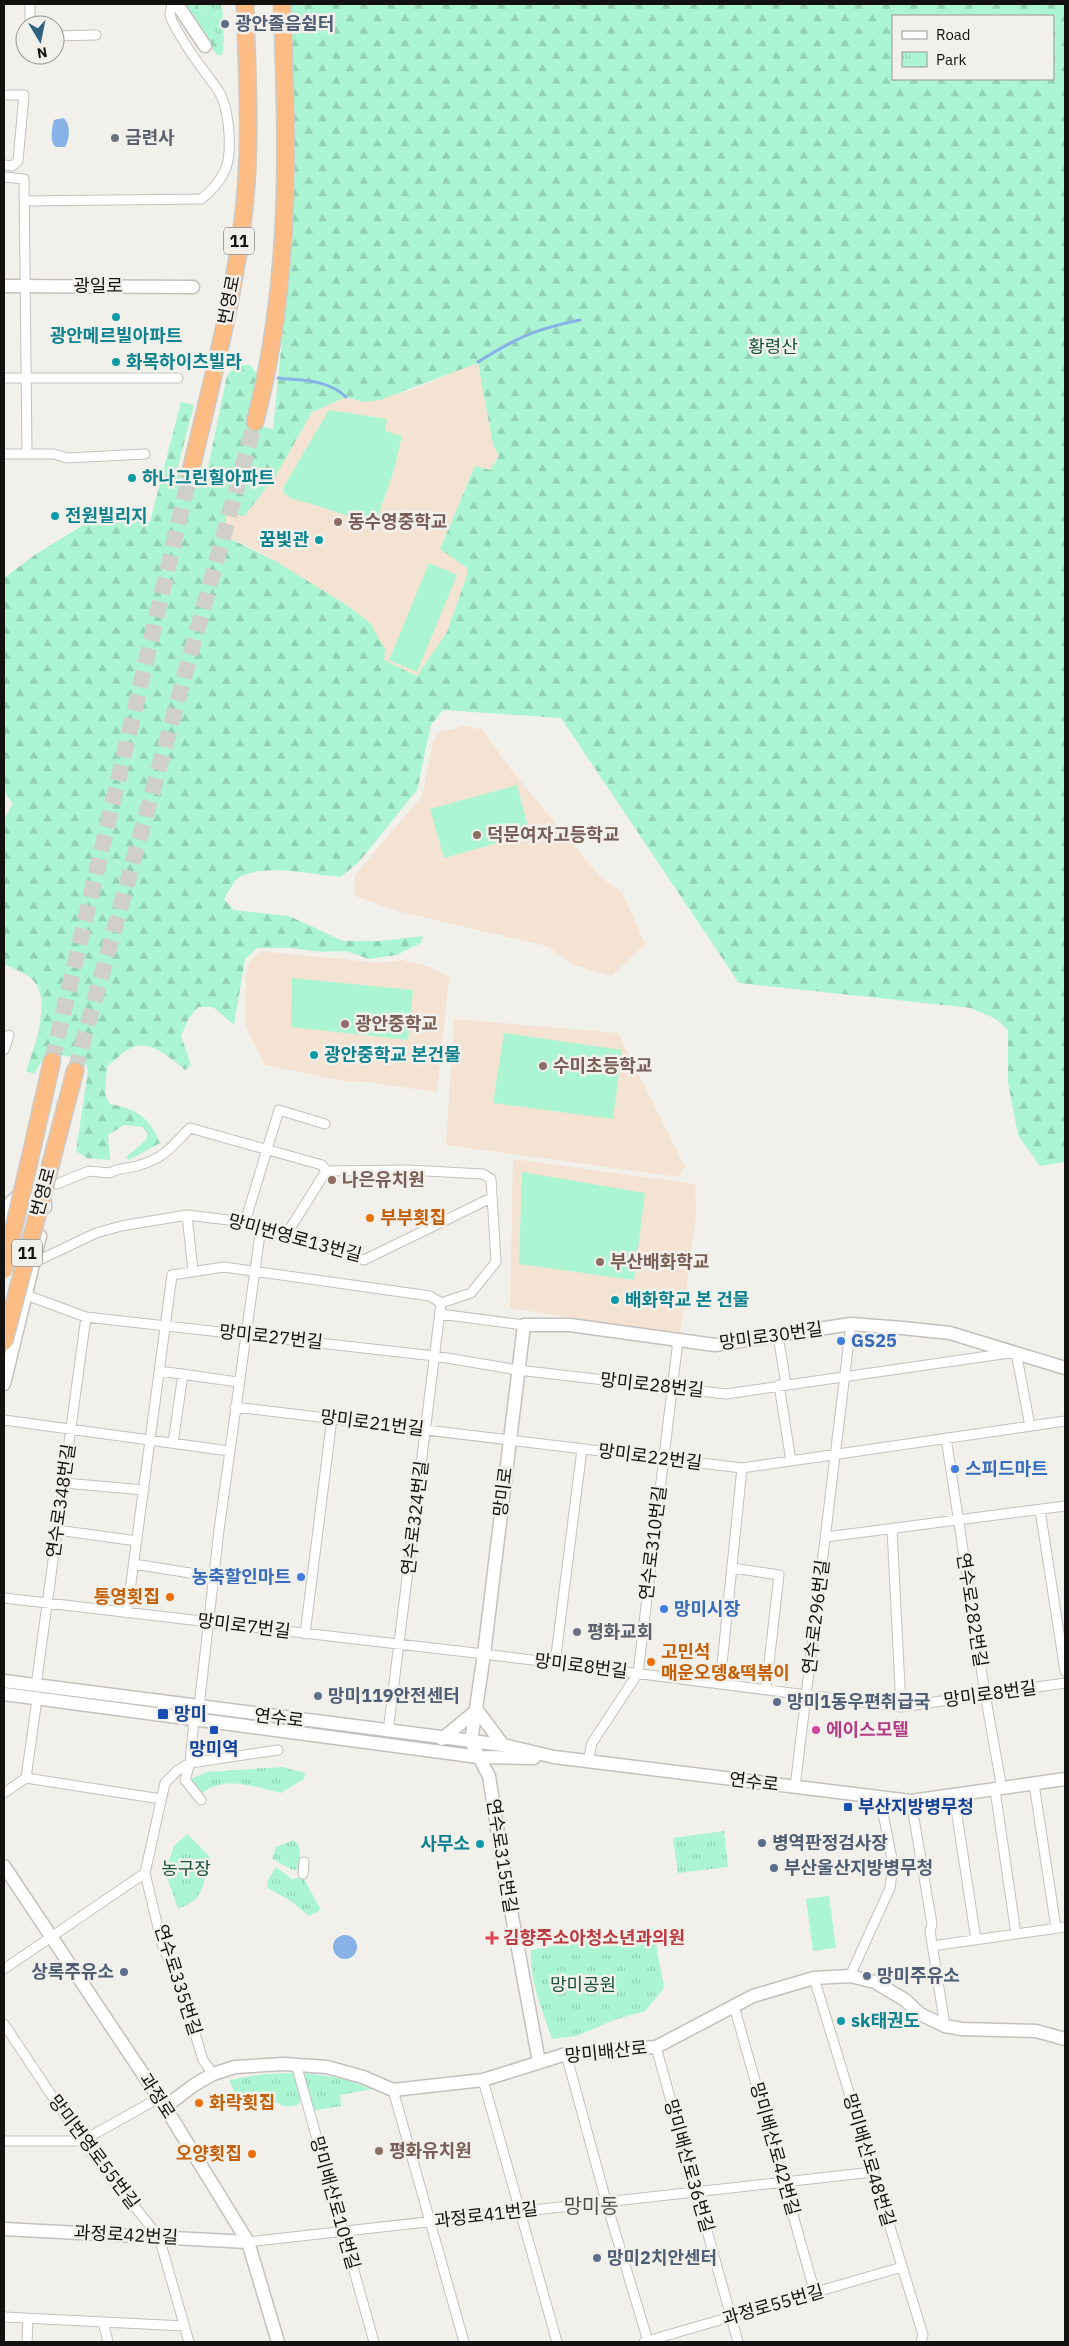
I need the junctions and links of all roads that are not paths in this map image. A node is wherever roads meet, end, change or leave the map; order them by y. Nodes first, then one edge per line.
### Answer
1 (172, 4) edge
2 (178, 4) edge
3 (245, 4) edge
4 (282, 4) edge
5 (96, 35) dead end
6 (65, 36) edge
7 (206, 46) dead end
8 (4, 95) edge
9 (4, 165) edge
10 (4, 177) edge
11 (24, 201) junction
12 (4, 286) edge
13 (25, 286) junction
14 (193, 286) dead end
15 (4, 378) edge
16 (26, 378) junction
17 (178, 378) dead end
18 (255, 422) tunnel mouth
19 (27, 453) junction
20 (4, 454) edge
21 (145, 454) dead end
22 (190, 474) tunnel mouth
23 (9, 1035) dead end
24 (4, 1050) edge
25 (52, 1061) tunnel mouth
26 (76, 1071) tunnel mouth
27 (325, 1124) dead end
28 (266, 1150) junction
29 (326, 1171) junction
30 (57, 1184) dead end
31 (492, 1198) junction
32 (7, 1202) edge
33 (187, 1215) junction
34 (245, 1222) junction
35 (261, 1227) junction
36 (4, 1233) edge
37 (286, 1235) junction
38 (34, 1263) junction
39 (4, 1270) edge
40 (193, 1271) junction
41 (254, 1271) junction
42 (26, 1295) junction
43 (441, 1304) junction
44 (440, 1314) junction
45 (86, 1317) junction
46 (851, 1324) junction
47 (524, 1325) junction
48 (166, 1326) junction
49 (245, 1334) junction
50 (778, 1336) junction
51 (678, 1340) junction
52 (4, 1342) edge
53 (1016, 1352) junction
54 (435, 1356) junction
55 (1065, 1368) edge
56 (518, 1370) junction
57 (160, 1371) junction
58 (183, 1374) junction
59 (845, 1376) junction
60 (238, 1382) junction
61 (4, 1384) edge
62 (782, 1385) junction
63 (672, 1388) junction
64 (235, 1406) junction
65 (332, 1418) junction
66 (4, 1420) edge
67 (1065, 1421) edge
68 (1030, 1426) junction
69 (71, 1430) junction
70 (426, 1430) junction
71 (946, 1438) junction
72 (151, 1440) junction
73 (509, 1441) junction
74 (173, 1443) junction
75 (582, 1449) junction
76 (229, 1451) junction
77 (836, 1454) junction
78 (663, 1458) junction
79 (791, 1461) junction
80 (742, 1468) junction
81 (64, 1483) junction
82 (144, 1490) junction
83 (1065, 1506) edge
84 (1040, 1510) junction
85 (958, 1520) junction
86 (892, 1528) junction
87 (57, 1530) junction
88 (826, 1537) junction
89 (137, 1541) junction
90 (134, 1564) junction
91 (733, 1568) junction
92 (214, 1577) junction
93 (4, 1598) edge
94 (47, 1603) junction
95 (127, 1613) junction
96 (209, 1622) junction
97 (305, 1634) junction
98 (399, 1645) junction
99 (484, 1654) junction
100 (555, 1663) junction
101 (1065, 1671) edge
102 (638, 1673) junction
103 (4, 1682) edge
104 (1065, 1683) edge
105 (720, 1684) junction
106 (36, 1686) junction
107 (766, 1690) junction
108 (4, 1694) edge
109 (985, 1694) junction
110 (807, 1695) junction
111 (37, 1699) junction
112 (199, 1707) junction
113 (901, 1707) junction
114 (477, 1710) junction
115 (194, 1720) junction
116 (388, 1732) junction
117 (442, 1738) junction
118 (472, 1742) junction
119 (503, 1745) junction
120 (278, 1750) dead end
121 (479, 1757) junction
122 (554, 1757) junction
123 (588, 1761) junction
124 (190, 1763) junction
125 (26, 1778) junction
126 (1065, 1779) edge
127 (1034, 1784) junction
128 (795, 1787) junction
129 (999, 1789) junction
130 (4, 1793) edge
131 (954, 1796) junction
132 (880, 1798) junction
133 (161, 1799) junction
134 (201, 1800) dead end
135 (911, 1802) junction
136 (304, 1862) dead end
137 (4, 1866) edge
138 (145, 1873) junction
139 (304, 1874) dead end
140 (1061, 1928) edge
141 (1016, 1934) junction
142 (50, 1938) junction
143 (976, 1940) junction
144 (932, 1946) junction
145 (4, 1969) edge
146 (850, 1976) junction
147 (814, 1978) junction
148 (734, 2006) junction
149 (4, 2024) edge
150 (945, 2026) junction
151 (1065, 2039) edge
152 (656, 2047) junction
153 (566, 2054) junction
154 (539, 2062) junction
155 (296, 2064) junction
156 (213, 2074) junction
157 (482, 2080) junction
158 (393, 2090) junction
159 (162, 2102) junction
160 (4, 2141) edge
161 (82, 2142) junction
162 (873, 2172) junction
163 (784, 2181) junction
164 (696, 2191) junction
165 (606, 2201) junction
166 (520, 2211) junction
167 (430, 2221) junction
168 (4, 2229) edge
169 (342, 2231) junction
170 (159, 2237) junction
171 (248, 2242) junction
172 (902, 2267) junction
173 (816, 2293) junction
174 (4, 2317) edge
175 (731, 2317) junction
176 (28, 2318) junction
177 (103, 2322) junction
178 (184, 2326) junction
179 (27, 2342) edge
180 (108, 2342) edge
181 (189, 2342) edge
182 (278, 2342) edge
183 (374, 2342) edge
184 (464, 2342) edge
185 (557, 2342) edge
186 (646, 2342) edge
187 (738, 2342) edge
188 (921, 2342) edge

1 - 11 street
2 - 7 street
3 - 22 highway, 번영로 / 11
4 - 18 highway
5 - 6 street
8 - 9 street
10 - 11 street
11 - 13 street
12 - 13 street, 광일로
13 - 14 street, 광일로
13 - 16 street
15 - 16 street
16 - 17 street
16 - 19 street
19 - 20 street
19 - 21 street
23 - 24 street
25 - 39 highway, 번영로 / 11, bridge
26 - 52 highway, 번영로 / 11, bridge
27 - 28 street
28 - 29 street
28 - 30 street
28 - 34 street
29 - 31 street
29 - 37 street
31 - 37 street, 망미번영로13번길
31 - 43 street
32 - 36 street
32 - 38 street
33 - 34 street, 망미번영로13번길
33 - 38 street, 망미번영로13번길
33 - 40 street
34 - 35 street, 망미번영로13번길
35 - 37 street, 망미번영로13번길
35 - 41 street
38 - 42 street
40 - 41 street
40 - 48 street
41 - 43 street
41 - 49 street
42 - 45 street, 망미로27번길
42 - 61 street
43 - 44 street, 연수로324번길
44 - 47 street
44 - 54 street, 연수로324번길
45 - 48 street, 망미로27번길
45 - 69 street, 연수로348번길
46 - 50 street, 망미로30번길
46 - 53 street, 망미로30번길
46 - 59 street, 연수로296번길
47 - 51 street, 망미로30번길
47 - 56 street, 망미로
48 - 49 street, 망미로27번길
48 - 57 street
49 - 54 street, 망미로27번길
49 - 60 street
50 - 51 street, 망미로30번길
50 - 62 street
51 - 63 street, 연수로310번길
53 - 55 street, 망미로30번길
53 - 59 street, 망미로28번길
53 - 68 street
54 - 56 street, 망미로27번길
54 - 70 street, 연수로324번길
56 - 63 street, 망미로28번길
56 - 73 street, 망미로
57 - 58 street
57 - 72 street
58 - 60 street
58 - 74 street
59 - 62 street, 망미로28번길
59 - 77 street, 연수로296번길
60 - 64 street
62 - 63 street, 망미로28번길
62 - 79 street
63 - 78 street, 연수로310번길
64 - 65 street, 망미로21번길
64 - 76 street
65 - 70 street, 망미로21번길
65 - 97 street
66 - 69 street
67 - 68 street, 망미로22번길
68 - 71 street, 망미로22번길
69 - 72 street
69 - 81 street, 연수로348번길
70 - 73 street, 망미로21번길
70 - 98 street, 연수로324번길
71 - 77 street, 망미로22번길
71 - 85 street, 연수로282번길
72 - 74 street
72 - 82 street
73 - 75 street, 망미로22번길
73 - 99 street, 망미로
74 - 76 street
75 - 78 street, 망미로22번길
75 - 100 street
76 - 92 street
77 - 79 street, 망미로22번길
77 - 88 street, 연수로296번길
78 - 80 street, 망미로22번길
78 - 102 street, 연수로310번길
79 - 80 street, 망미로22번길
80 - 91 street
81 - 82 street
81 - 87 street, 연수로348번길
82 - 89 street
83 - 84 street
84 - 85 street
84 - 101 street
85 - 86 street, 연수로296번길
85 - 109 street, 연수로282번길
86 - 88 street, 연수로296번길
86 - 113 street
87 - 89 street
87 - 94 street, 연수로348번길
88 - 110 street, 연수로296번길
89 - 90 street
90 - 92 street
90 - 95 street
91 - 105 street
91 - 107 street
92 - 96 street
93 - 94 street, 망미로7번길
94 - 95 street, 망미로7번길
94 - 106 street, 연수로348번길
95 - 96 street, 망미로7번길
96 - 97 street, 망미로7번길
96 - 112 street
97 - 98 street, 망미로7번길
98 - 99 street, 망미로7번길
98 - 116 street, 연수로324번길
99 - 100 street, 망미로8번길
99 - 114 street, 망미로
100 - 102 street, 망미로8번길
102 - 105 street, 망미로8번길
102 - 123 street, 연수로310번길
103 - 106 street, 연수로
104 - 109 street, 망미로8번길
105 - 107 street, 망미로8번길
106 - 112 street, 연수로
107 - 110 street, 망미로8번길
108 - 111 street, 연수로
109 - 113 street, 망미로8번길
109 - 129 street, 연수로282번길
110 - 113 street, 망미로8번길
110 - 128 street, 연수로296번길
111 - 115 street, 연수로
111 - 125 street
112 - 116 street, 연수로
114 - 117 street
114 - 118 street, 망미로
114 - 119 street
115 - 121 street, 연수로
115 - 124 street
116 - 117 street, 연수로
117 - 118 street, 연수로
118 - 119 street, 연수로
118 - 121 street, 연수로315번길
119 - 122 street, 연수로
120 - 124 street
121 - 122 street, 연수로
121 - 154 street, 연수로315번길
122 - 123 street, 연수로
123 - 128 street, 연수로
124 - 133 street, 연수로335번길
124 - 134 street
125 - 130 street
125 - 133 street
126 - 127 street, 연수로
127 - 129 street, 연수로
127 - 140 street
128 - 132 street, 연수로
129 - 131 street, 연수로
129 - 141 street
131 - 135 street, 연수로
131 - 143 street
132 - 135 street, 연수로
132 - 146 street
133 - 138 street, 연수로335번길
135 - 144 street
136 - 139 street
137 - 142 street, 과정로
138 - 142 street
138 - 156 street, 연수로335번길
140 - 141 street
141 - 143 street
142 - 145 street
142 - 159 street, 과정로
143 - 144 street
144 - 150 street
146 - 147 street, 망미배산로
146 - 150 street, 망미배산로
147 - 148 street, 망미배산로
147 - 162 street, 망미배산로48번길
148 - 152 street, 망미배산로
148 - 163 street, 망미배산로42번길
149 - 161 street, 망미번영로55번길
150 - 151 street, 망미배산로
152 - 153 street, 망미배산로
152 - 164 street, 망미배산로36번길
153 - 154 street, 망미배산로
153 - 165 street
154 - 157 street, 망미배산로
155 - 156 street, 망미배산로
155 - 158 street, 망미배산로
155 - 169 street, 망미배산로10번길
156 - 159 street, 망미배산로
157 - 158 street, 망미배산로
157 - 166 street
158 - 167 street
159 - 161 street
159 - 171 street, 과정로
160 - 161 street
161 - 170 street, 망미번영로55번길
162 - 163 street, 과정로41번길
162 - 172 street, 망미배산로48번길
163 - 164 street, 과정로41번길
163 - 173 street, 망미배산로42번길
164 - 165 street, 과정로41번길
164 - 175 street, 망미배산로36번길
165 - 166 street, 과정로41번길
165 - 186 street
166 - 167 street, 과정로41번길
166 - 185 street
167 - 169 street, 과정로41번길
167 - 184 street
168 - 170 street, 과정로42번길
169 - 171 street, 과정로41번길
169 - 183 street, 망미배산로10번길
170 - 171 street, 과정로42번길
170 - 178 street, 망미번영로55번길
171 - 182 street, 과정로
172 - 173 street, 과정로55번길
172 - 188 street, 망미배산로48번길
173 - 175 street, 과정로55번길
174 - 176 street
175 - 186 street, 과정로55번길
175 - 187 street, 망미배산로36번길
176 - 177 street
176 - 179 street
177 - 178 street
177 - 180 street
178 - 181 street, 망미번영로55번길

